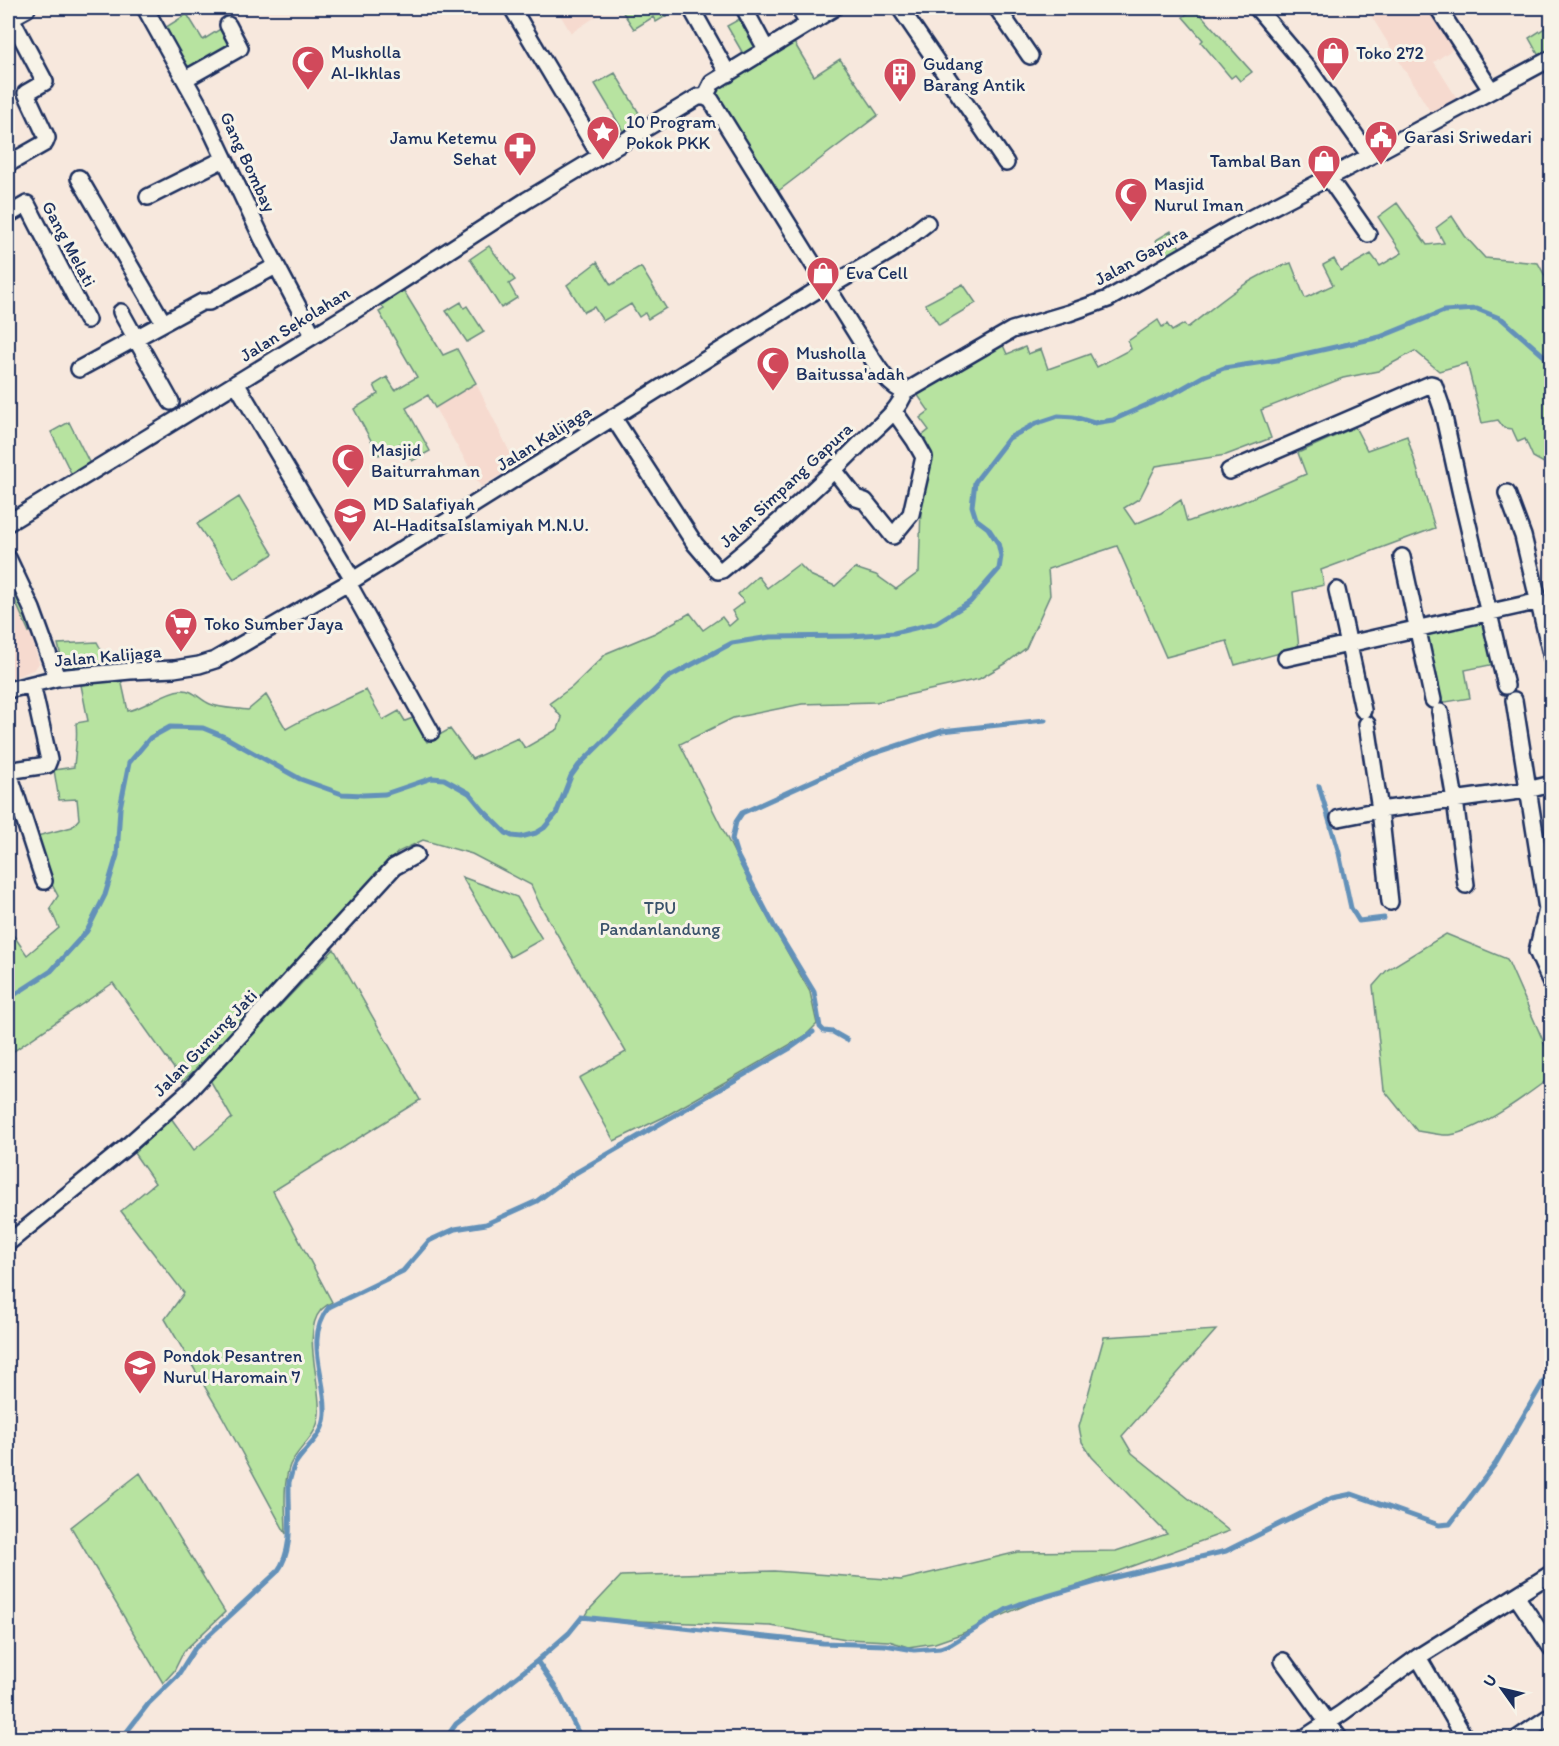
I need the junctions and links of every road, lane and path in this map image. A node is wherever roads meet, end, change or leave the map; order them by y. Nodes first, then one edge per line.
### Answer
1 (145, 8) edge
2 (512, 8) edge
3 (691, 8) edge
4 (744, 8) edge
5 (799, 8) edge
6 (834, 8) edge
7 (900, 8) edge
8 (997, 8) edge
9 (1257, 8) edge
10 (1438, 8) edge
11 (15, 14) edge
12 (808, 24) junction
13 (228, 25) dead end
14 (766, 49) junction
15 (1030, 56) dead end
16 (1551, 58) edge
17 (728, 74) junction
18 (185, 79) junction
19 (1491, 90) junction
20 (705, 97) junction
21 (600, 156) junction
22 (1371, 156) junction
23 (224, 159) junction
24 (1006, 163) dead end
25 (8, 164) edge
26 (1328, 177) junction
27 (79, 178) dead end
28 (148, 197) dead end
29 (8, 215) edge
30 (927, 223) dead end
31 (1368, 234) dead end
32 (276, 266) junction
33 (826, 286) junction
34 (121, 312) dead end
35 (87, 320) dead end
36 (163, 322) junction
37 (313, 335) junction
38 (135, 337) junction
39 (79, 369) dead end
40 (236, 383) junction
41 (905, 392) junction
42 (176, 410) junction
43 (894, 411) junction
44 (613, 417) junction
45 (835, 471) junction
46 (1229, 471) dead end
47 (1507, 493) dead end
48 (8, 523) edge
49 (1402, 557) dead end
50 (8, 558) edge
51 (350, 582) junction
52 (1337, 590) dead end
53 (1540, 601) junction
54 (1488, 612) junction
55 (1416, 628) junction
56 (1348, 643) junction
57 (1286, 658) dead end
58 (1551, 658) edge
59 (57, 678) junction
60 (32, 684) junction
61 (1506, 686) dead end
62 (8, 690) edge
63 (1514, 700) dead end
64 (431, 732) dead end
65 (1551, 784) edge
66 (1527, 790) junction
67 (1455, 800) junction
68 (1380, 810) junction
69 (1339, 818) dead end
70 (416, 855) dead end
71 (44, 881) dead end
72 (1466, 885) dead end
73 (1390, 902) dead end
74 (1551, 985) edge
75 (8, 1243) edge
76 (1551, 1573) edge
77 (1516, 1596) junction
78 (1551, 1649) edge
79 (1418, 1657) junction
80 (1282, 1661) dead end
81 (1551, 1715) edge
82 (1328, 1722) junction
83 (1304, 1738) edge
84 (1339, 1738) edge
85 (1465, 1738) edge
86 (1518, 1738) edge

1 - 18 street, Gang Bombay
2 - 21 street
3 - 17 street
4 - 14 street
5 - 12 street
6 - 12 street
7 - 24 street
8 - 15 street
9 - 22 street
10 - 19 street
11 - 25 street
12 - 14 street
13 - 18 street
14 - 17 street
16 - 19 street, Jalan Gapura
17 - 20 street
18 - 23 street, Gang Bombay
19 - 22 street, Jalan Gapura
20 - 21 street, Jalan Sekolahan
20 - 33 street
21 - 37 street, Jalan Sekolahan
22 - 26 street, Jalan Gapura
23 - 28 street
23 - 32 street, Gang Bombay
26 - 31 street
26 - 41 street, Jalan Gapura
27 - 36 street
29 - 35 street, Gang Melati
30 - 33 street, Jalan Kalijaga
32 - 36 street
32 - 37 street, Gang Bombay
33 - 41 street
33 - 44 street, Jalan Kalijaga
34 - 38 street
36 - 38 street
37 - 40 street, Jalan Sekolahan
38 - 39 street
38 - 42 street
40 - 42 street, Jalan Sekolahan
40 - 51 street
41 - 43 street, Jalan Simpang Gapura
42 - 48 street, Jalan Sekolahan
43 - 45 street, Jalan Simpang Gapura
43 - 45 street
44 - 45 street, Jalan Simpang Gapura
44 - 51 street, Jalan Kalijaga
46 - 54 street
47 - 53 street
49 - 55 street
50 - 59 street
51 - 59 street, Jalan Kalijaga
51 - 64 street
52 - 56 street
53 - 54 street
53 - 58 street
54 - 55 street
54 - 61 street
55 - 56 street
55 - 67 street
56 - 57 street
56 - 68 street
59 - 60 street, Jalan Kalijaga
60 - 62 street, Jalan Kalijaga
60 - 71 street
63 - 66 street
65 - 66 street
66 - 67 street
66 - 74 street
67 - 68 street
67 - 72 street
68 - 69 street
68 - 73 street
70 - 75 street, Jalan Gunung Jati
76 - 77 street
77 - 78 street
77 - 79 street
79 - 82 street
79 - 85 street
80 - 82 street
81 - 86 street
82 - 83 street
82 - 84 street

